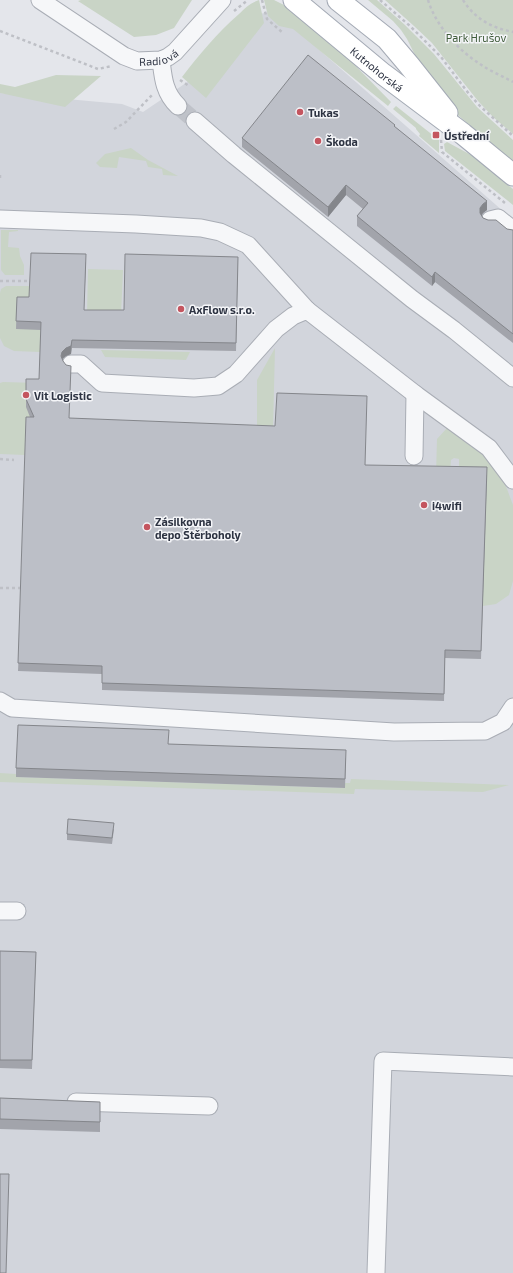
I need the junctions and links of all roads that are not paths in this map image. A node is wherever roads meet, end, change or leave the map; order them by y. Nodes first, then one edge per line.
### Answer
1 (40, 0) edge
2 (213, 0) edge
3 (222, 0) edge
4 (294, 0) edge
5 (340, 1) edge
6 (208, 17) junction
7 (161, 60) junction
8 (178, 106) tunnel mouth
9 (195, 121) tunnel mouth
10 (463, 134) junction
11 (513, 175) edge
12 (0, 219) edge
13 (490, 220) edge
14 (513, 230) edge
15 (307, 310) junction
16 (71, 364) edge
17 (513, 378) edge
18 (415, 394) junction
19 (414, 456) dead end
20 (513, 480) edge
21 (0, 702) edge
22 (513, 707) edge
23 (0, 911) edge
24 (17, 911) dead end
25 (513, 1066) edge
26 (62, 1101) edge
27 (209, 1106) dead end
28 (376, 1273) edge

1 - 7 street, Radiová
2 - 6 street
3 - 6 street, Radiová
4 - 10 main road, Kutnohorská
5 - 10 main road, Kutnohorská
6 - 7 street, Radiová
7 - 8 street
9 - 17 street
10 - 11 main road, Kutnohorská
12 - 15 street
13 - 14 street
15 - 16 street
15 - 18 street
18 - 19 street
18 - 20 street
21 - 22 street
23 - 24 street
25 - 28 street
26 - 27 street

